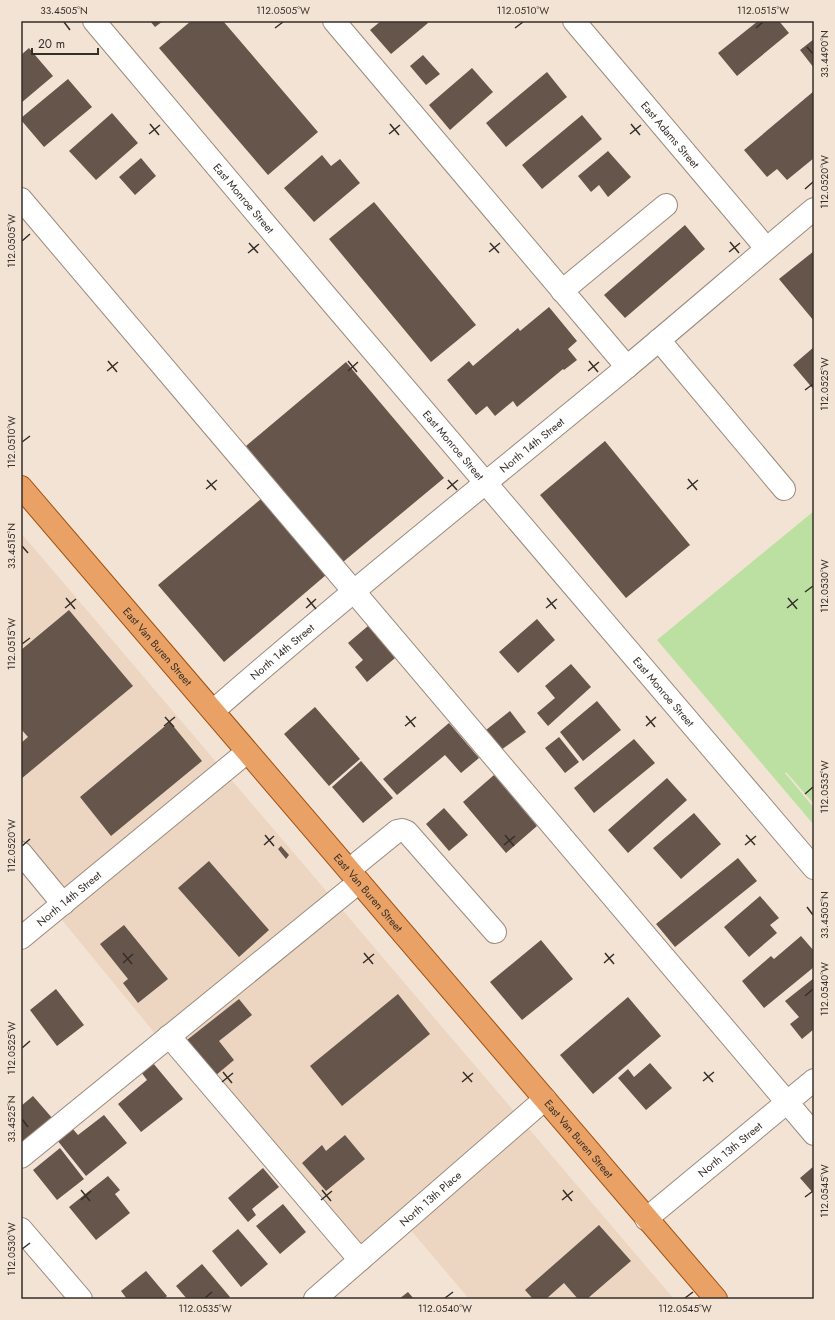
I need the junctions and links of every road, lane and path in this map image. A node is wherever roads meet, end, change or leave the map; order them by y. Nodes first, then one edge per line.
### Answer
1 (94, 21) edge
2 (334, 21) edge
3 (574, 21) edge
4 (21, 199) edge
5 (666, 206) dead end
6 (814, 209) edge
7 (766, 248) junction
8 (562, 291) junction
9 (658, 340) junction
10 (627, 367) junction
11 (486, 483) junction
12 (21, 487) edge
13 (784, 488) dead end
14 (353, 592) junction
15 (213, 711) junction
16 (248, 752) junction
17 (21, 853) edge
18 (814, 868) edge
19 (354, 876) junction
20 (63, 904) junction
21 (495, 932) dead end
22 (21, 938) edge
23 (169, 1036) junction
24 (814, 1080) edge
25 (545, 1099) junction
26 (787, 1102) junction
27 (814, 1134) edge
28 (21, 1157) edge
29 (646, 1219) junction
30 (21, 1229) edge
31 (360, 1260) junction
32 (81, 1299) edge
33 (315, 1299) edge
34 (716, 1299) edge

1 - 11 street, East Monroe Street
2 - 8 street
3 - 7 street, East Adams Street
4 - 14 street
5 - 8 street
6 - 7 street, North 14th Street
7 - 9 street, North 14th Street
8 - 10 street
9 - 10 street, North 14th Street
9 - 13 street
10 - 11 street, North 14th Street
11 - 14 street, North 14th Street
11 - 18 street, East Monroe Street
12 - 15 main road, East Van Buren Street
14 - 15 street, North 14th Street
14 - 26 street
15 - 16 main road, East Van Buren Street
16 - 19 main road, East Van Buren Street
16 - 20 street, North 14th Street
17 - 20 street
19 - 21 street
19 - 23 street
19 - 25 main road, East Van Buren Street
20 - 22 street, North 14th Street
23 - 28 street
23 - 31 street
24 - 26 street, North 13th Street
25 - 29 main road, East Van Buren Street
25 - 31 street, North 13th Place
26 - 27 street
26 - 29 street, North 13th Street
29 - 34 main road, East Van Buren Street
30 - 32 street
31 - 33 street, North 13th Place

